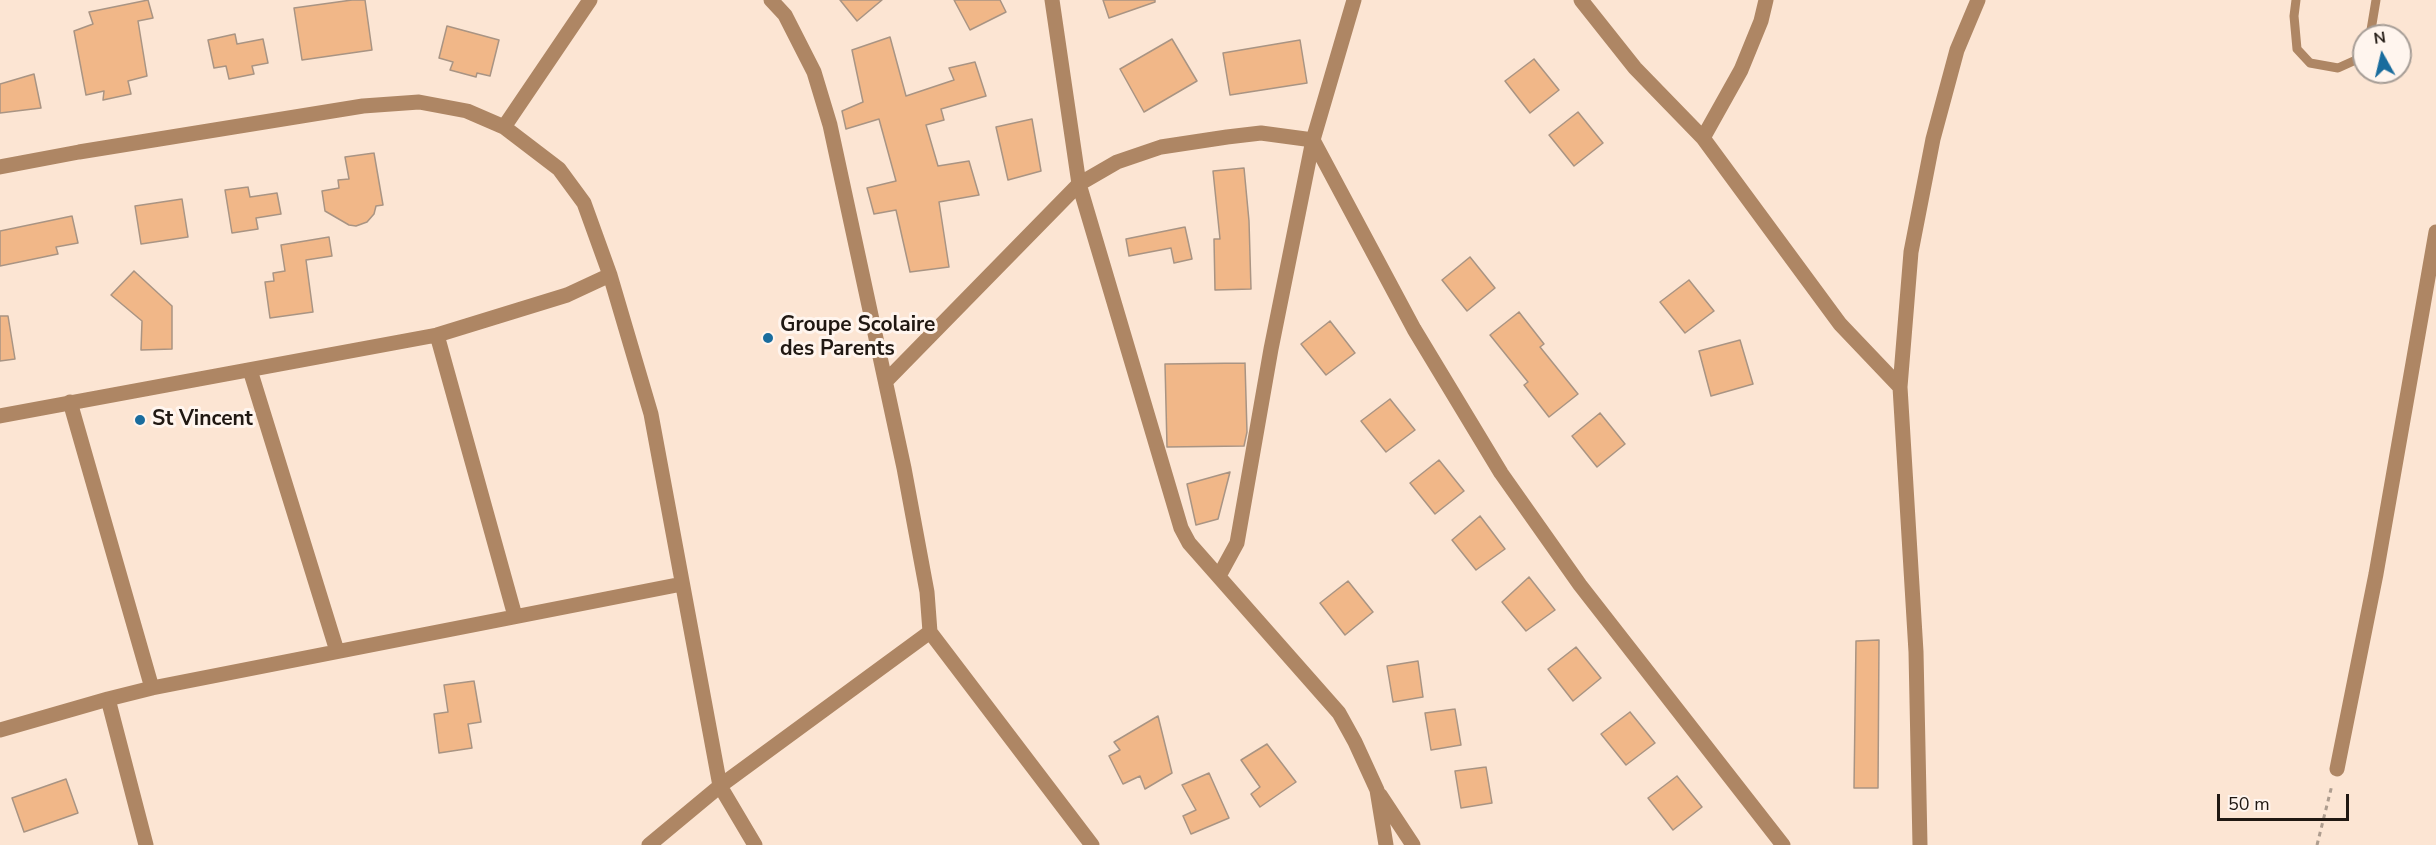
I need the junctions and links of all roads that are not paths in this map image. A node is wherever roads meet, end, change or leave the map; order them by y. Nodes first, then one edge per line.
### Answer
1 (590, 0) edge
2 (771, 0) edge
3 (1052, 0) edge
4 (1354, 0) edge
5 (1766, 0) edge
6 (1978, 0) edge
7 (2296, 0) edge
8 (2376, 0) edge
9 (1588, 4) edge
10 (2372, 24) edge
11 (2352, 62) edge
12 (504, 127) junction
13 (1703, 138) junction
14 (1313, 140) junction
15 (0, 167) edge
16 (1079, 184) junction
17 (2436, 232) edge
18 (610, 275) junction
19 (437, 335) junction
20 (250, 370) junction
21 (886, 381) junction
22 (1900, 387) junction
23 (70, 402) junction
24 (0, 416) edge
25 (1219, 576) junction
26 (682, 584) junction
27 (515, 616) junction
28 (930, 632) junction
29 (337, 651) junction
30 (152, 688) junction
31 (108, 699) junction
32 (0, 730) edge
33 (2337, 769) road end
34 (720, 786) junction
35 (1377, 790) junction
36 (146, 845) edge
37 (650, 845) edge
38 (755, 845) edge
39 (1092, 845) edge
40 (1386, 845) edge
41 (1413, 845) edge
42 (1783, 845) edge
43 (1920, 845) edge

1 - 12 street
2 - 21 street
3 - 16 street
4 - 14 street
5 - 13 street
6 - 22 street
7 - 11 lane
8 - 10 lane
9 - 13 street
12 - 15 street
12 - 18 street
13 - 22 street
14 - 16 street
14 - 25 street
14 - 42 street
16 - 21 street
16 - 25 street
17 - 33 street
18 - 19 street
18 - 26 street
19 - 20 street
19 - 27 street
20 - 23 street
20 - 29 street
21 - 28 street
22 - 43 street
23 - 24 street
23 - 30 street
25 - 35 street
26 - 27 street
26 - 34 street
27 - 29 street
28 - 34 street
28 - 39 street
29 - 30 street
30 - 31 street
31 - 32 street
31 - 36 street
34 - 37 street
34 - 38 street
35 - 40 street
35 - 41 street

